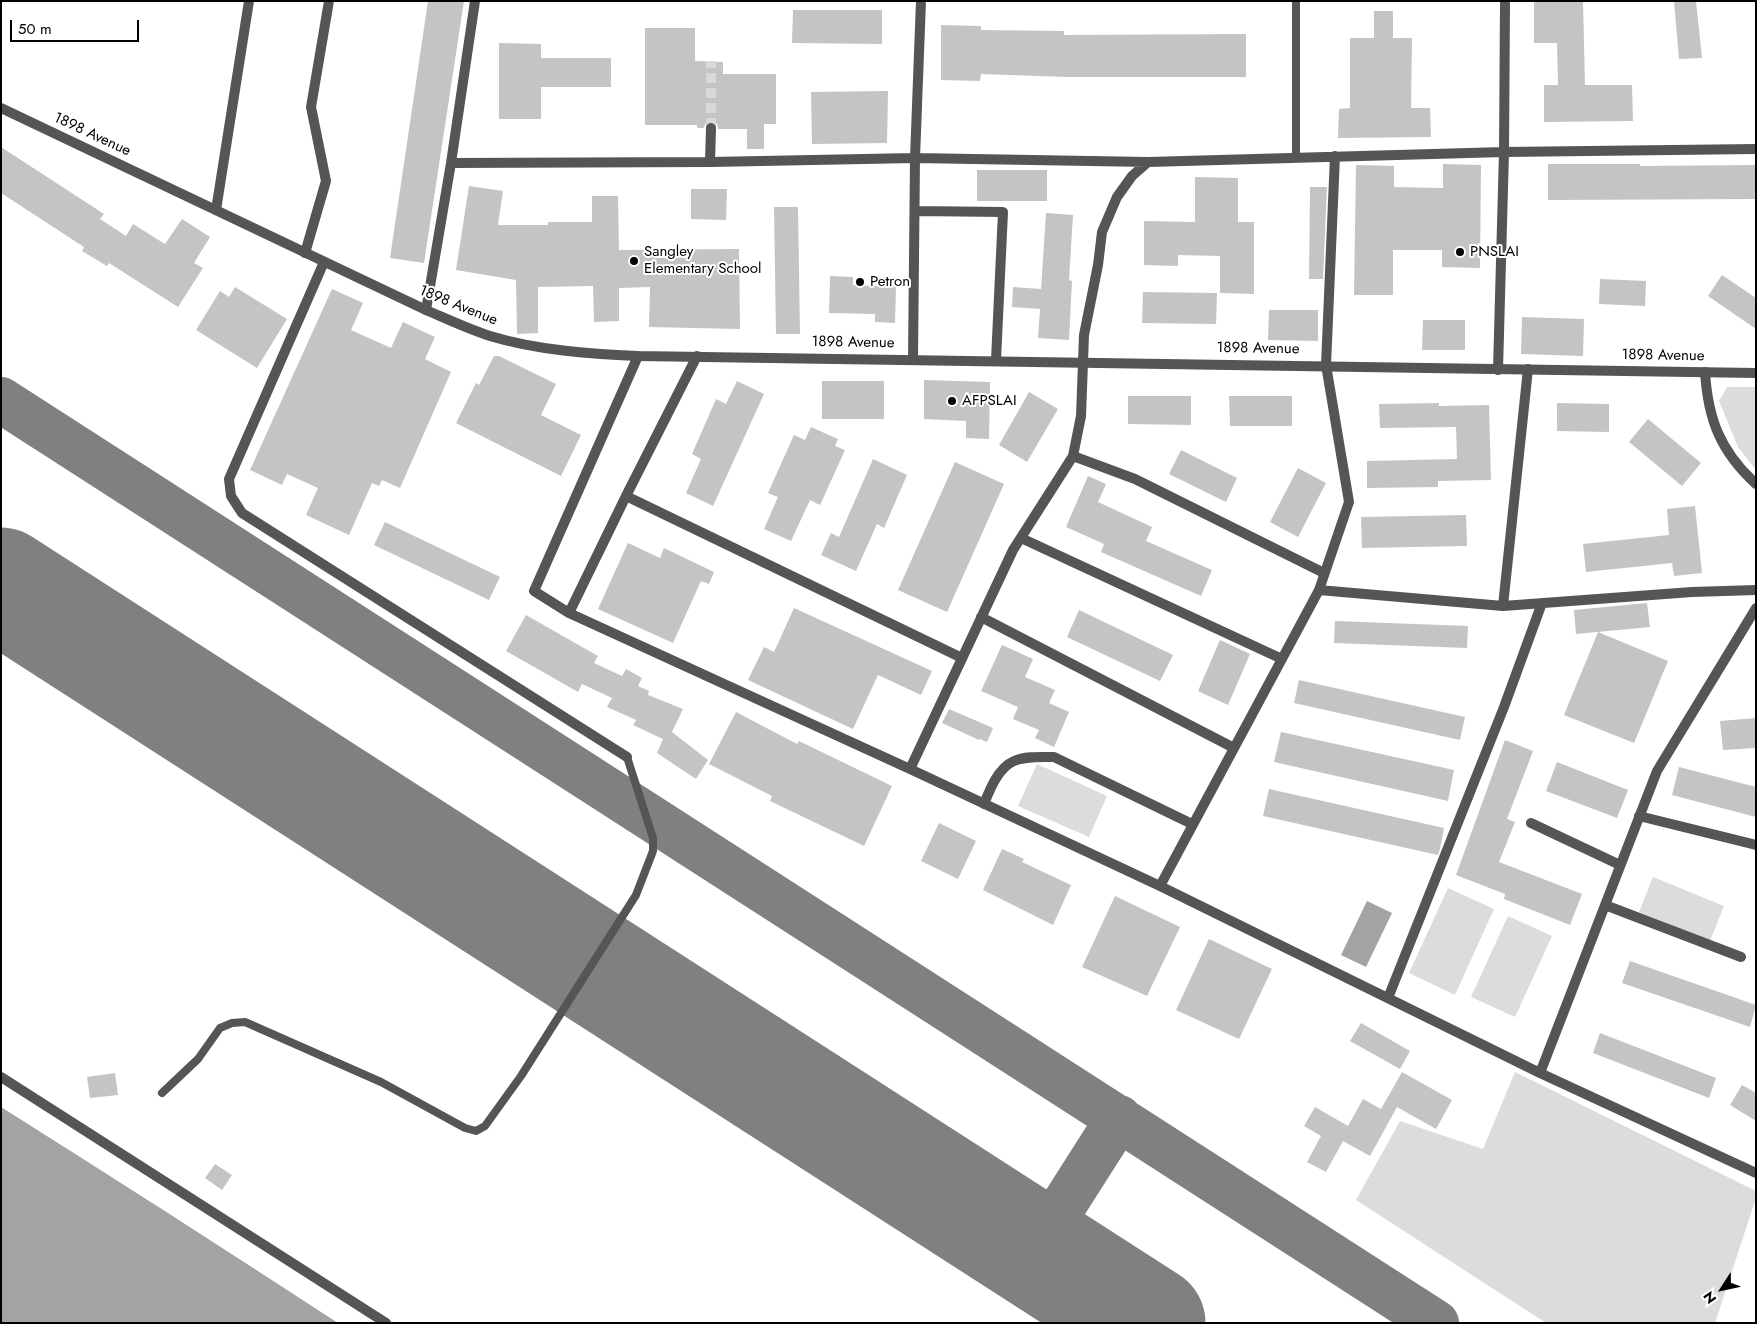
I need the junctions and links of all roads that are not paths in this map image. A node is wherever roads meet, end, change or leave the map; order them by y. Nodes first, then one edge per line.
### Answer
1 (249, 1) edge
2 (329, 1) edge
3 (475, 1) edge
4 (921, 1) edge
5 (1296, 1) edge
6 (1505, 1) edge
7 (1, 108) edge
8 (711, 128) tunnel mouth
9 (1756, 149) edge
10 (1504, 152) junction
11 (1335, 156) junction
12 (1296, 157) junction
13 (915, 158) junction
14 (710, 162) junction
15 (1148, 162) junction
16 (451, 163) junction
17 (216, 210) junction
18 (916, 211) junction
19 (305, 253) junction
20 (324, 262) junction
21 (426, 310) junction
22 (638, 356) junction
23 (696, 356) junction
24 (913, 359) junction
25 (996, 360) junction
26 (1082, 362) junction
27 (1326, 366) junction
28 (1528, 369) junction
29 (1498, 370) junction
30 (1705, 372) junction
31 (1756, 373) edge
32 (1073, 456) junction
33 (1756, 484) edge
34 (626, 496) junction
35 (1021, 538) junction
36 (1324, 573) junction
37 (1319, 590) junction
38 (1756, 590) edge
39 (1542, 603) junction
40 (1503, 606) junction
41 (1756, 608) edge
42 (569, 613) junction
43 (981, 617) junction
44 (962, 658) junction
45 (1282, 658) junction
46 (1234, 748) junction
47 (627, 757) joint
48 (910, 769) junction
49 (984, 804) junction
50 (1639, 816) junction
51 (1531, 823) dead end
52 (1192, 824) junction
53 (1756, 845) edge
54 (1620, 865) junction
55 (1160, 886) junction
56 (1605, 905) junction
57 (1741, 958) dead end
58 (1388, 998) junction
59 (1540, 1073) junction
60 (1, 1077) edge
61 (162, 1093) dead end
62 (1756, 1173) edge
63 (386, 1323) edge

1 - 17 street
2 - 19 street
3 - 16 street
4 - 13 street
5 - 12 lane
6 - 10 street
7 - 17 street, 1898 Avenue
8 - 14 street
9 - 10 street
10 - 11 street
10 - 29 street
11 - 12 street
11 - 27 street
12 - 15 street
13 - 14 street
13 - 15 street
13 - 18 street
14 - 16 street
15 - 26 street
16 - 21 street
17 - 19 street, 1898 Avenue
18 - 24 street
18 - 25 street
19 - 20 street, 1898 Avenue
20 - 21 street, 1898 Avenue
20 - 47 street
21 - 22 street, 1898 Avenue
22 - 23 street, 1898 Avenue
22 - 42 street
23 - 24 street, 1898 Avenue
23 - 34 street
24 - 25 street, 1898 Avenue
25 - 26 street, 1898 Avenue
26 - 27 street, 1898 Avenue
26 - 32 street
27 - 29 street, 1898 Avenue
27 - 36 street
28 - 29 street, 1898 Avenue
28 - 30 street, 1898 Avenue
28 - 40 street
30 - 31 street, 1898 Avenue
30 - 33 street
32 - 35 street
32 - 36 street
34 - 42 street
34 - 44 street
35 - 43 street
35 - 45 street
36 - 37 street
37 - 40 street
37 - 45 street
38 - 39 street
39 - 40 street
39 - 58 street
41 - 50 street
42 - 48 street
43 - 44 street
43 - 46 street
44 - 48 street
45 - 46 street
46 - 52 street
47 - 61 lane
48 - 49 street
49 - 52 street
49 - 55 street
50 - 53 street
50 - 54 street
51 - 54 street
52 - 55 street
54 - 56 street
55 - 58 street
56 - 57 street
56 - 59 street
58 - 59 street
59 - 62 street
60 - 63 street

